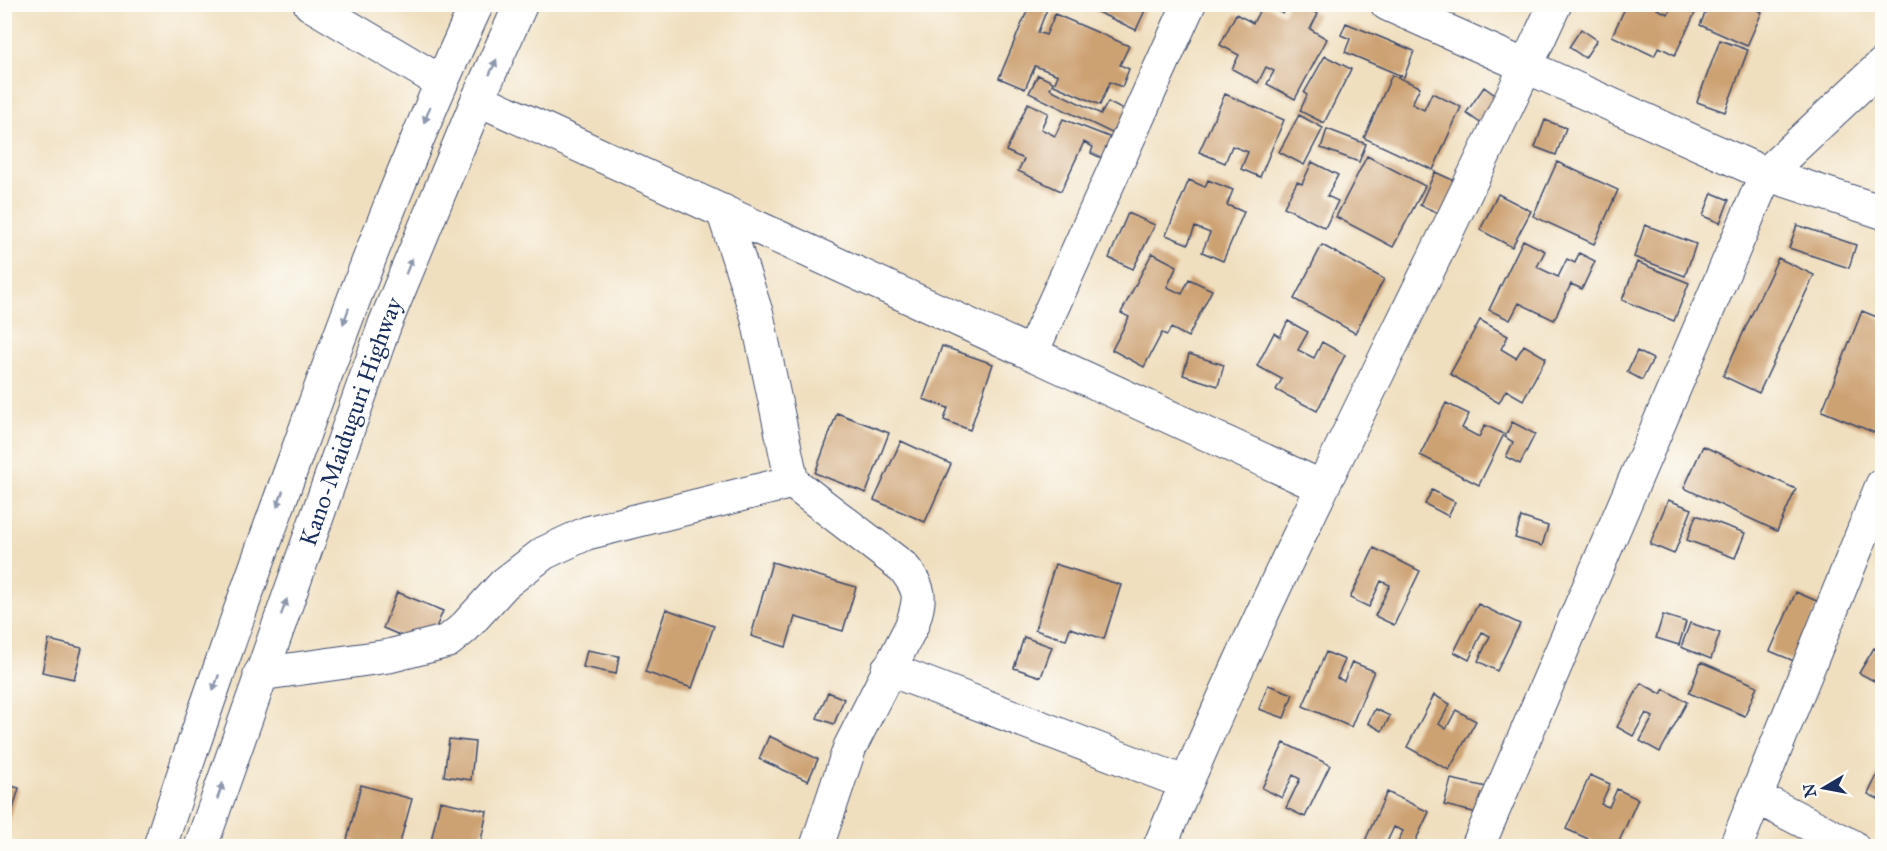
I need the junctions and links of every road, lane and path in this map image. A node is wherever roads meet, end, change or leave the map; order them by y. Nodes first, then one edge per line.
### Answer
1 (310, 4) edge
2 (477, 4) edge
3 (521, 4) edge
4 (1189, 4) edge
5 (1387, 4) edge
6 (1555, 4) edge
7 (1882, 65) edge
8 (1527, 66) junction
9 (441, 82) junction
10 (478, 99) junction
11 (1766, 174) junction
12 (723, 211) junction
13 (1882, 212) edge
14 (1032, 352) junction
15 (792, 482) junction
16 (1882, 485) edge
17 (1322, 487) junction
18 (888, 669) junction
19 (260, 674) junction
20 (1186, 783) junction
21 (1758, 798) junction
22 (160, 846) edge
23 (201, 846) edge
24 (817, 846) edge
25 (1160, 846) edge
26 (1478, 846) edge
27 (1736, 846) edge
28 (1852, 846) edge

1 - 9 main road
2 - 9 main road, Kano-Maiduguri Highway
10 -> 3 main road, Kano-Maiduguri Highway
4 - 14 main road
5 - 8 main road
6 - 8 main road
7 - 11 main road
8 - 11 main road
8 - 17 main road
9 -> 22 main road, Kano-Maiduguri Highway
10 - 12 main road
19 -> 10 main road, Kano-Maiduguri Highway
11 - 13 main road
11 - 26 main road
12 - 14 main road
12 - 15 main road
14 - 17 main road
15 - 18 main road
15 - 19 main road
16 - 21 main road
17 - 20 main road
18 - 20 main road
18 - 24 main road
23 -> 19 main road, Kano-Maiduguri Highway
20 - 25 main road
21 - 27 main road
21 - 28 main road

